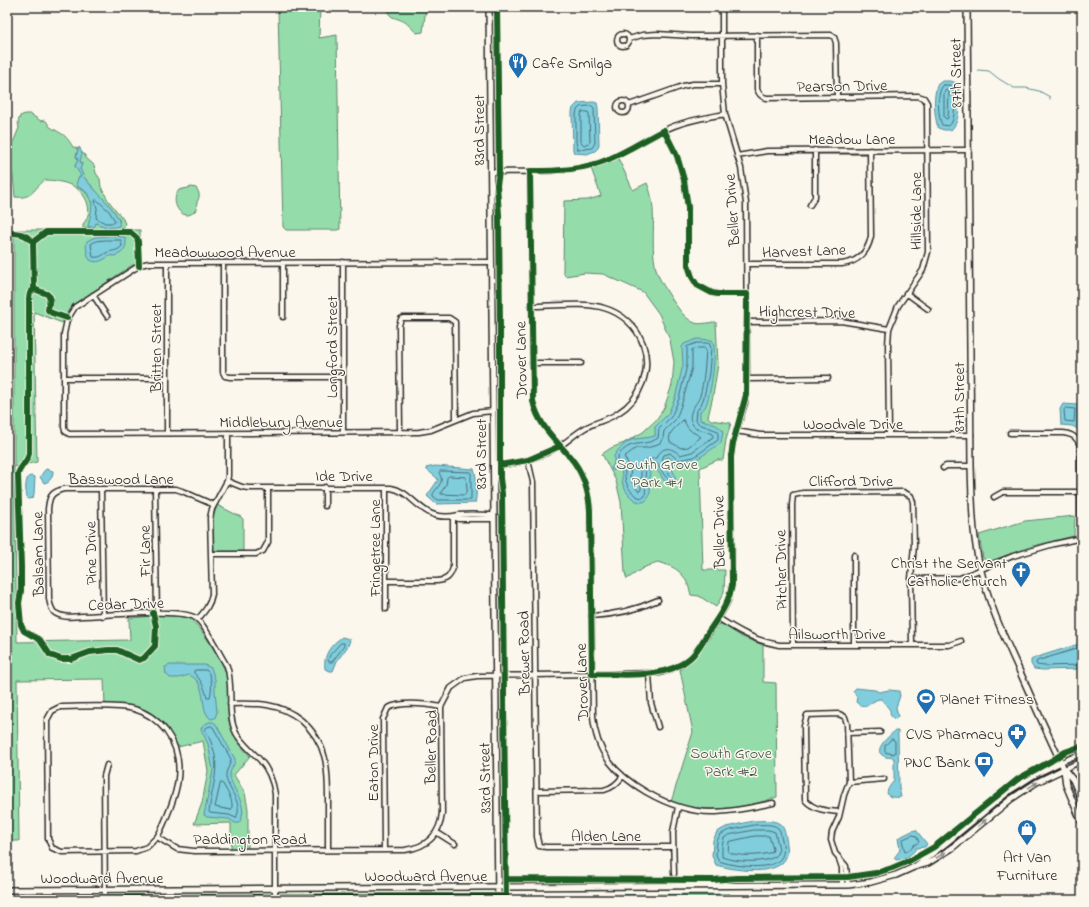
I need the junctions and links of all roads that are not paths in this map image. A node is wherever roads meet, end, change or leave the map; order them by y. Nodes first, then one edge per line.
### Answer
1 (489, 7) edge
2 (722, 7) edge
3 (967, 7) edge
4 (757, 35) junction
5 (722, 36) junction
6 (629, 39) dead end
7 (722, 84) junction
8 (837, 98) junction
9 (924, 98) joint
10 (629, 105) dead end
11 (725, 114) junction
12 (664, 130) junction
13 (927, 149) junction
14 (815, 150) junction
15 (870, 150) junction
16 (969, 150) junction
17 (737, 156) junction
18 (530, 171) junction
19 (491, 172) junction
20 (810, 206) dead end
21 (283, 262) junction
22 (342, 262) junction
23 (491, 262) junction
24 (167, 263) junction
25 (222, 263) junction
26 (747, 264) junction
27 (906, 293) junction
28 (747, 294) junction
29 (93, 295) junction
30 (531, 306) junction
31 (928, 309) dead end
32 (107, 316) dead end
33 (283, 317) dead end
34 (747, 322) junction
35 (889, 329) junction
36 (532, 363) junction
37 (581, 363) dead end
38 (343, 377) junction
39 (64, 378) junction
40 (167, 378) junction
41 (828, 378) dead end
42 (747, 379) junction
43 (493, 411) junction
44 (456, 419) junction
45 (65, 431) joint
46 (736, 431) junction
47 (344, 432) junction
48 (400, 432) junction
49 (167, 433) junction
50 (228, 433) junction
51 (1010, 433) dead end
52 (889, 434) junction
53 (971, 435) junction
54 (560, 446) junction
55 (528, 460) junction
56 (493, 466) junction
57 (971, 466) junction
58 (943, 468) dead end
59 (227, 481) junction
60 (325, 487) junction
61 (268, 488) junction
62 (386, 488) junction
63 (101, 489) junction
64 (155, 490) junction
65 (1080, 492) junction
66 (52, 495) joint
67 (793, 496) joint
68 (994, 497) dead end
69 (214, 505) junction
70 (325, 506) dead end
71 (453, 517) junction
72 (494, 517) junction
73 (1081, 538) edge
74 (211, 554) junction
75 (854, 555) dead end
76 (981, 570) junction
77 (911, 579) junction
78 (386, 581) junction
79 (658, 600) dead end
80 (386, 609) dead end
81 (54, 612) joint
82 (157, 612) junction
83 (102, 616) junction
84 (592, 616) junction
85 (718, 618) junction
86 (198, 619) junction
87 (961, 641) dead end
88 (854, 644) junction
89 (793, 645) junction
90 (912, 645) junction
91 (592, 674) junction
92 (649, 674) junction
93 (496, 675) junction
94 (535, 675) junction
95 (230, 704) junction
96 (441, 707) junction
97 (658, 727) dead end
98 (880, 732) dead end
99 (847, 733) junction
100 (1082, 753) edge
101 (1082, 761) edge
102 (1061, 762) junction
103 (107, 765) dead end
104 (1064, 769) junction
105 (622, 777) junction
106 (884, 779) dead end
107 (849, 782) junction
108 (537, 791) junction
109 (1082, 801) edge
110 (773, 803) dead end
111 (678, 807) junction
112 (840, 812) junction
113 (1082, 823) edge
114 (436, 832) junction
115 (157, 838) junction
116 (455, 844) dead end
117 (539, 846) joint
118 (673, 847) junction
119 (328, 850) junction
120 (384, 850) junction
121 (275, 851) junction
122 (104, 852) junction
123 (914, 867) junction
124 (674, 874) dead end
125 (845, 885) junction
126 (498, 887) junction
127 (275, 888) junction
128 (7, 890) edge
129 (104, 890) junction
130 (105, 900) edge
131 (275, 900) edge
132 (498, 900) edge

1 - 19 main road, 83rd Street
2 - 5 street, Beller Drive
3 - 16 main road, 87th Street
4 - 5 street
4 - 8 street, Pearson Drive
4 - 8 street
5 - 6 street
5 - 7 street, Beller Drive
7 - 10 street
7 - 11 street, Beller Drive
8 - 9 street, Pearson Drive
9 - 13 street, Hillside Lane
11 - 12 street
11 - 17 street, Beller Drive
12 - 18 street
12 - 28 street
13 - 15 street, Meadow Lane
13 - 16 street, Meadow Lane
13 - 27 street, Hillside Lane
14 - 15 street, Meadow Lane
14 - 17 street, Meadow Lane
14 - 20 street
15 - 26 street, Harvest Lane
16 - 53 main road, 87th Street
17 - 26 street, Beller Drive
18 - 19 street
18 - 30 street, Drover Lane
19 - 23 main road, 83rd Street
21 - 22 street, Meadowwood Avenue
21 - 25 street, Meadowwood Avenue
21 - 33 street
22 - 23 street, Meadowwood Avenue
22 - 38 street, Longford Street
23 - 43 main road, 83rd Street
24 - 25 street, Meadowwood Avenue
24 - 29 street, Meadowwood Avenue
24 - 40 street, Britten Street
25 - 38 street
26 - 28 street, Beller Drive
27 - 31 street
27 - 35 street, Hillside Lane
28 - 34 street, Beller Drive
29 - 32 street
29 - 39 street, Meadowwood Avenue
30 - 36 street, Drover Lane
30 - 54 street
34 - 35 street, Highcrest Drive
34 - 42 street, Beller Drive
35 - 52 street, Hillside Lane
36 - 37 street
36 - 54 street, Drover Lane
38 - 47 street, Longford Street
39 - 40 street
39 - 45 street, Meadowwood Avenue
40 - 49 street, Britten Street
41 - 42 street
42 - 46 street, Beller Drive
43 - 44 street, Middlebury Avenue
43 - 56 main road, 83rd Street
44 - 48 street, Middlebury Avenue
44 - 48 street
45 - 49 street, Middlebury Avenue
46 - 52 street, Woodvale Drive
46 - 85 street, Beller Drive
47 - 48 street, Middlebury Avenue
47 - 50 street, Middlebury Avenue
49 - 50 street, Middlebury Avenue
50 - 59 street
51 - 65 street
52 - 53 street, Woodvale Drive
53 - 57 main road, 87th Street
54 - 55 street
54 - 84 street, Drover Lane
55 - 56 street
55 - 94 street, Brewer Road
56 - 72 main road, 83rd Street
57 - 58 street
57 - 76 main road, 87th Street
59 - 61 street, Ide Drive
59 - 69 street
60 - 61 street, Ide Drive
60 - 62 street, Ide Drive
60 - 70 street
61 - 74 street
62 - 71 street, Ide Drive
62 - 78 street, Fringetree Lane
63 - 64 street, Basswood Lane
63 - 66 street, Basswood Lane
63 - 83 street, Pine Drive
64 - 69 street, Basswood Lane
64 - 82 street, Fir Lane
65 - 68 street
65 - 73 street
66 - 81 street, Balsam Lane
67 - 77 street, Clifford Drive
67 - 89 street, Pitcher Drive
69 - 74 street
71 - 72 street, Ide Drive
71 - 78 street
72 - 93 main road, 83rd Street
73 - 76 street
74 - 86 street
75 - 88 street
76 - 77 street
76 - 102 main road, 87th Street
77 - 90 street
78 - 80 street, Fringetree Lane
79 - 84 street
81 - 83 street, Cedar Drive
82 - 83 street, Cedar Drive
82 - 86 street, Cedar Drive
84 - 91 street, Drover Lane
85 - 89 street, Ailsworth Drive
85 - 92 street, Beller Drive
86 - 95 street
87 - 90 street, Ailsworth Drive
88 - 89 street, Ailsworth Drive
88 - 90 street, Ailsworth Drive
91 - 92 street, Beller Drive
91 - 94 street, Beller Drive
91 - 105 street, Drover Lane
92 - 97 street
93 - 94 street, Beller Drive
93 - 96 street, Beller Road
93 - 126 main road, 83rd Street
94 - 108 street, Brewer Road
95 - 119 street
95 - 121 street
96 - 114 street, Beller Road
96 - 120 street, Eaton Drive
98 - 99 street
99 - 107 street
99 - 112 street
100 - 102 street, Woodward Avenue
101 - 104 street, Woodward Avenue
102 - 104 main road, 87th Street
102 - 123 main road, Woodward Avenue
103 - 122 street
104 - 109 main road
104 - 113 main road
123 -> 104 main road, Woodward Avenue
105 - 108 street
105 - 111 street, Drover Lane
106 - 107 street
107 - 112 street
108 - 117 street, Brewer Road
110 - 111 street, Drover Lane
111 - 118 street
112 - 125 street
114 - 116 street
114 - 120 street, Paddington Road
115 - 121 street, Paddington Road
115 - 122 street
115 - 122 street
117 - 118 street, Alden Lane
118 - 124 street
119 - 120 street, Paddington Road
119 - 121 street, Paddington Road
121 - 127 street
122 - 129 street
123 - 125 main road, Woodward Avenue
125 - 126 main road, Woodward Avenue
126 - 127 main road, Woodward Avenue
126 - 132 main road, 83rd Street
127 - 129 main road, Woodward Avenue
127 - 131 street
128 - 129 main road, Woodward Avenue
129 - 130 street

